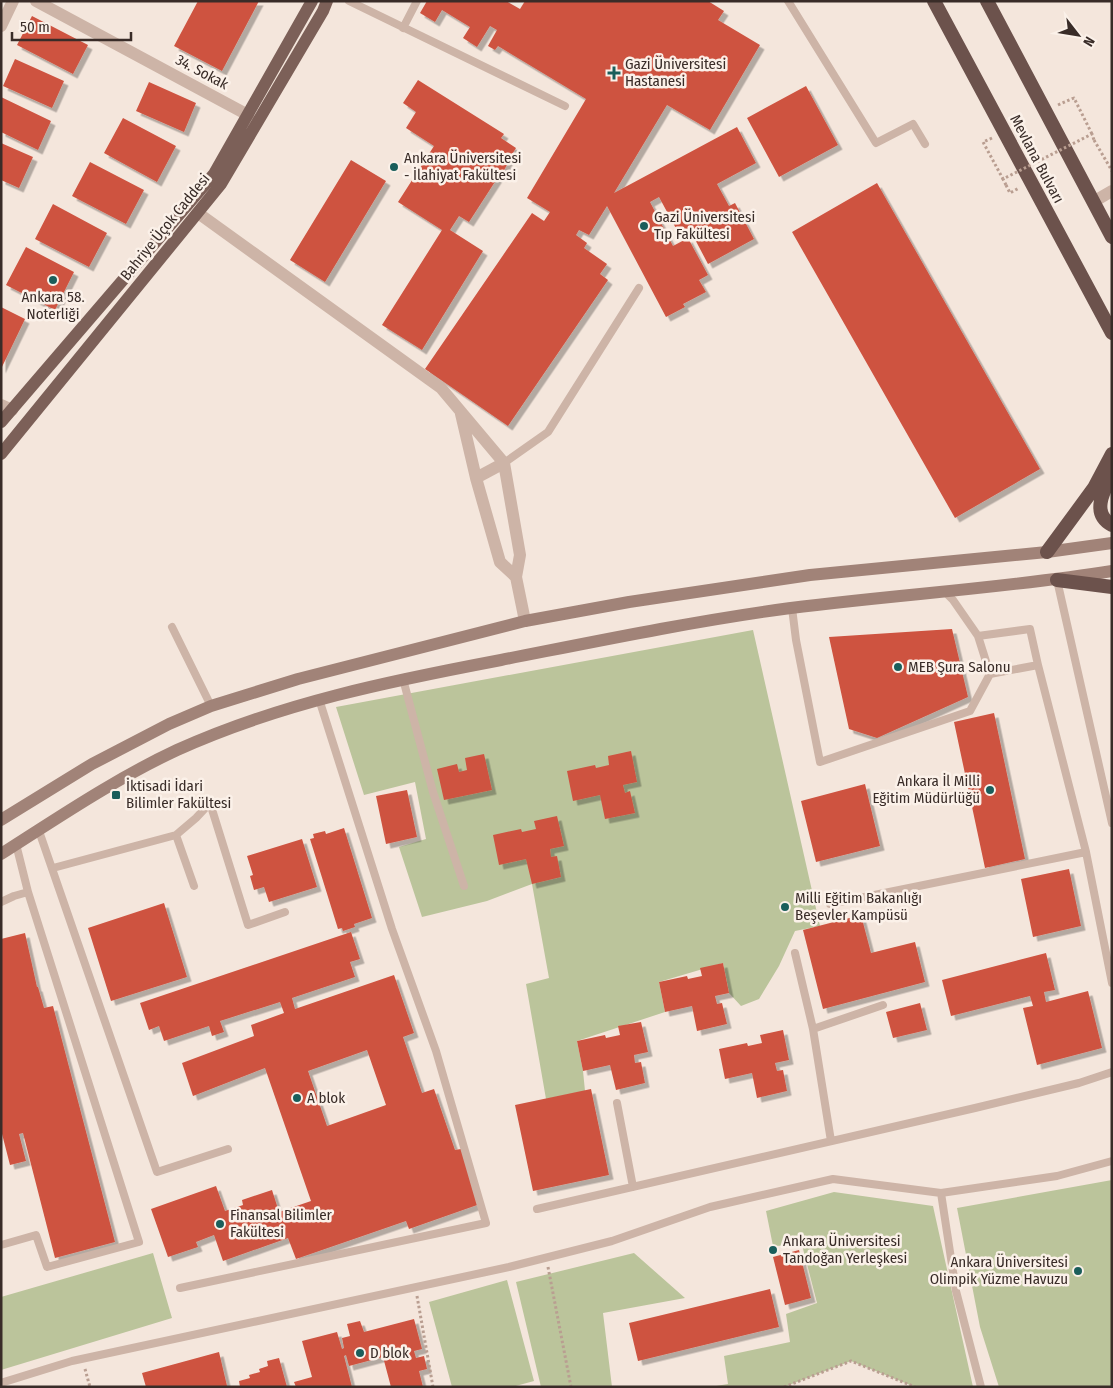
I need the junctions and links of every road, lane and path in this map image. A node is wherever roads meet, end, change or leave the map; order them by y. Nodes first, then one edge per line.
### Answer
1 (13, 1) edge
2 (36, 1) edge
3 (312, 1) edge
4 (327, 1) edge
5 (349, 1) edge
6 (417, 1) edge
7 (788, 1) edge
8 (934, 1) edge
9 (987, 1) edge
10 (1, 26) edge
11 (403, 28) junction
12 (565, 106) dead end
13 (1045, 111) junction
14 (248, 115) junction
15 (1092, 134) junction
16 (925, 144) dead end
17 (987, 151) dead end
18 (1112, 170) edge
19 (1003, 179) junction
20 (1006, 185) dead end
21 (1112, 191) edge
22 (1093, 202) junction
23 (198, 213) junction
24 (1112, 237) edge
25 (639, 288) dead end
26 (1112, 333) edge
27 (7, 407) edge
28 (461, 411) junction
29 (1, 422) edge
30 (1, 454) edge
31 (1112, 454) edge
32 (504, 463) junction
33 (1112, 476) edge
34 (476, 478) junction
35 (1112, 525) edge
36 (1112, 543) edge
37 (1047, 552) junction
38 (1112, 571) edge
39 (516, 576) junction
40 (1057, 580) junction
41 (1112, 587) edge
42 (945, 592) junction
43 (792, 608) junction
44 (525, 621) junction
45 (172, 627) dead end
46 (978, 636) junction
47 (1038, 666) junction
48 (990, 674) junction
49 (403, 678) junction
50 (319, 699) junction
51 (211, 706) junction
52 (1, 820) edge
53 (1112, 822) edge
54 (39, 831) junction
55 (176, 835) junction
56 (16, 844) junction
57 (1086, 852) junction
58 (1, 854) edge
59 (53, 868) junction
60 (194, 886) dead end
61 (464, 886) dead end
62 (28, 892) junction
63 (1, 902) edge
64 (830, 904) dead end
65 (285, 912) dead end
66 (795, 953) dead end
67 (1112, 983) edge
68 (883, 1005) dead end
69 (813, 1029) junction
70 (1112, 1072) edge
71 (617, 1103) dead end
72 (831, 1141) junction
73 (228, 1149) dead end
74 (1112, 1161) edge
75 (633, 1187) junction
76 (941, 1192) junction
77 (537, 1209) dead end
78 (1, 1245) edge
79 (546, 1258) junction
80 (180, 1288) dead end
81 (415, 1288) junction
82 (83, 1359) junction
83 (1, 1382) edge
84 (90, 1387) edge
85 (433, 1387) edge
86 (571, 1387) edge
87 (784, 1387) edge
88 (915, 1387) edge
89 (981, 1387) edge

1 - 10 street
2 - 14 street, 34. Sokak
3 - 14 main road, Bahriye Üçok Caddesi
4 - 23 main road, Bahriye Üçok Caddesi
5 - 11 lane
6 - 11 lane
7 - 16 lane
8 - 26 highway, Mevlana Bulvarı
9 - 13 highway, Mevlana Bulvarı
11 - 12 lane
13 - 15 path
13 - 22 highway, Mevlana Bulvarı
14 - 27 main road, Bahriye Üçok Caddesi
15 - 18 path, bridge
15 - 19 path, bridge
17 - 19 path
19 - 20 path, bridge
21 - 22 street
22 - 24 highway, Mevlana Bulvarı
23 - 28 street
23 - 30 main road, Bahriye Üçok Caddesi
25 - 32 lane
27 - 29 main road, Bahriye Üçok Caddesi
28 - 32 street
28 - 34 street
31 - 37 highway
32 - 34 street
32 - 39 street
33 - 35 highway
34 - 39 street
36 - 37 main road
37 - 44 main road
38 - 40 main road
39 - 44 street
40 - 41 highway
40 - 42 main road
40 - 53 lane
42 - 43 main road
42 - 46 lane
43 - 48 lane
43 - 49 main road
44 - 51 main road
45 - 51 lane
46 - 47 lane
46 - 48 lane
47 - 48 lane
47 - 57 lane
49 - 50 main road
49 - 61 lane
50 - 54 main road
50 - 80 lane
51 - 52 main road
54 - 56 main road
54 - 59 lane
55 - 59 lane
55 - 60 lane
55 - 65 lane
56 - 58 main road
56 - 62 lane
57 - 64 lane
57 - 67 lane
59 - 73 lane
62 - 63 lane
62 - 78 lane
66 - 69 lane
68 - 69 lane
69 - 72 lane
70 - 72 lane
71 - 75 lane
72 - 75 lane
74 - 76 lane
75 - 77 lane
76 - 79 lane
76 - 89 lane
79 - 81 lane
79 - 86 path
81 - 82 lane
81 - 85 path
82 - 83 lane
82 - 84 path
87 - 88 path

